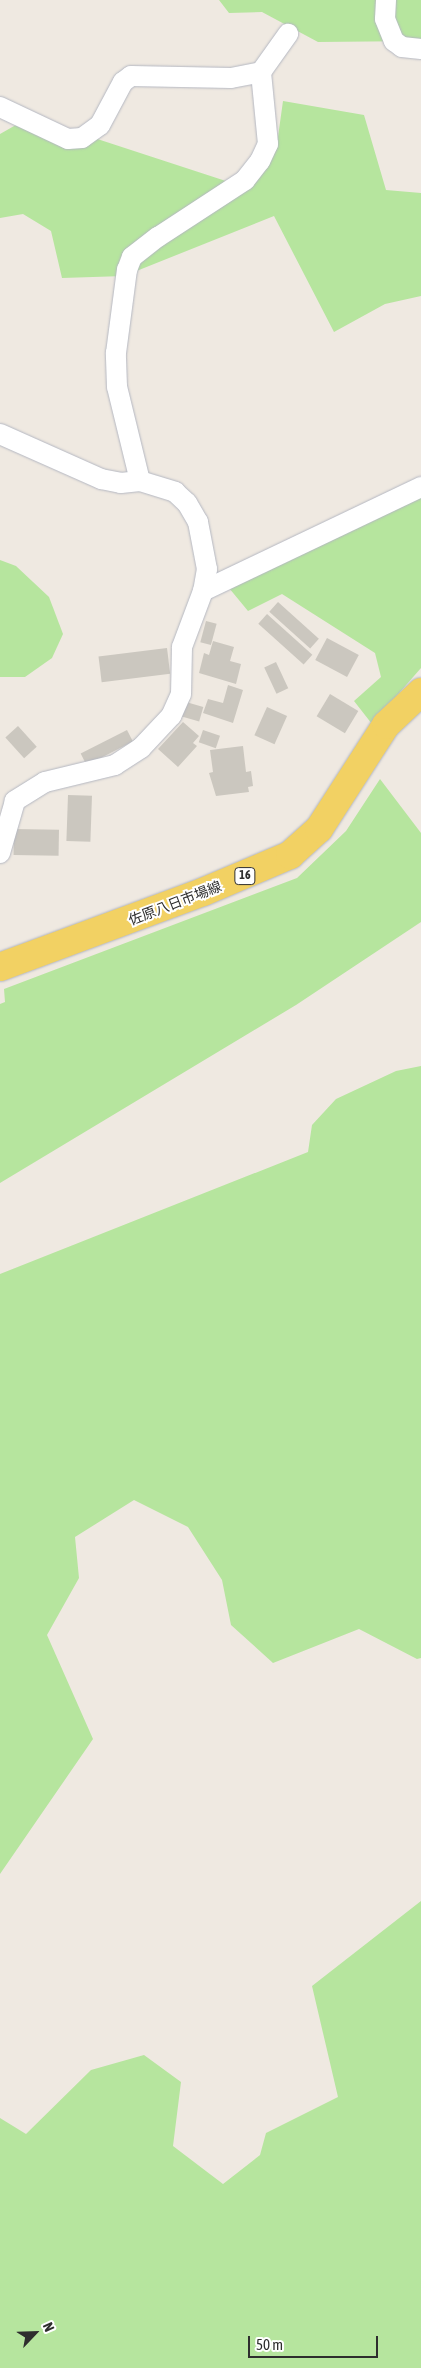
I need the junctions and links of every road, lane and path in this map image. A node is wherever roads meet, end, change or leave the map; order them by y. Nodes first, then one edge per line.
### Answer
1 (386, 0) edge
2 (288, 34) dead end
3 (421, 49) edge
4 (261, 72) junction
5 (0, 107) edge
6 (0, 434) edge
7 (140, 481) junction
8 (421, 487) edge
9 (203, 591) junction
10 (421, 692) edge
11 (0, 853) edge
12 (0, 967) edge

1 - 3 street
2 - 4 street
4 - 5 street
4 - 7 street
6 - 7 street
7 - 9 street
8 - 9 street
9 - 11 street
10 - 12 main road, 佐原八日市場線 / 16

